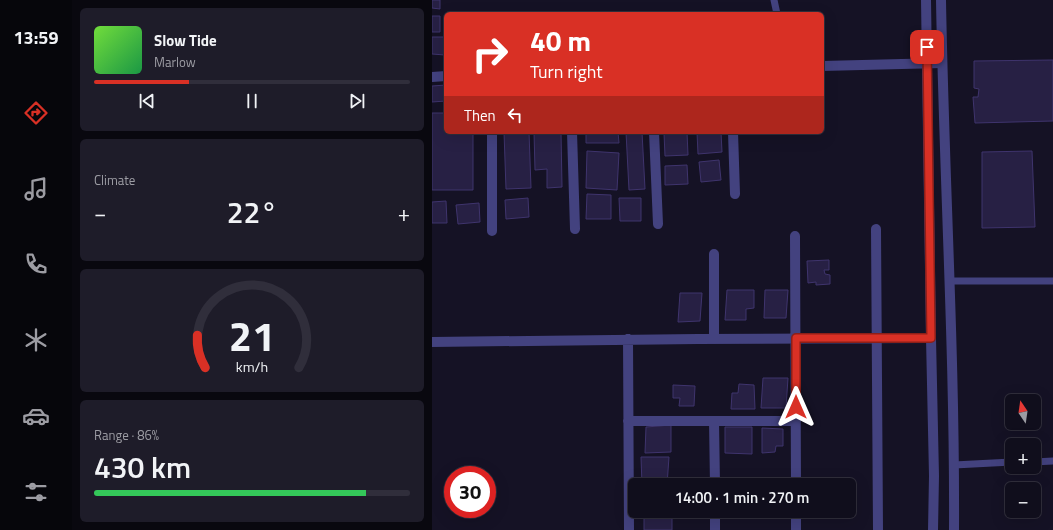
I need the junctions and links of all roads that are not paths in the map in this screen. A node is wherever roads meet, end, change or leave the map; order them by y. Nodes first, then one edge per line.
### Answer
1 (774, 0) edge
2 (926, 0) edge
3 (941, 0) edge
4 (777, 12) edge
5 (927, 63) junction
6 (942, 63) junction
7 (824, 66) edge
8 (432, 76) edge
9 (444, 76) edge
10 (492, 134) edge
11 (572, 134) edge
12 (654, 134) edge
13 (733, 134) edge
14 (735, 194) dead end
15 (658, 224) dead end
16 (575, 229) dead end
17 (876, 229) dead end
18 (492, 231) dead end
19 (795, 236) dead end
20 (714, 254) dead end
21 (950, 281) junction
22 (1053, 281) edge
23 (796, 338) junction
24 (876, 338) junction
25 (931, 338) junction
26 (628, 339) junction
27 (714, 339) junction
28 (432, 342) edge
29 (628, 421) junction
30 (714, 421) junction
31 (796, 421) junction
32 (1053, 461) edge
33 (1005, 462) edge
34 (1041, 462) edge
35 (954, 465) junction
36 (715, 478) edge
37 (796, 478) edge
38 (715, 518) edge
39 (796, 518) edge
40 (629, 530) edge
41 (715, 530) edge
42 (796, 530) edge
43 (878, 530) edge
44 (933, 530) edge
45 (954, 530) edge

1 - 4 lane
2 - 5 street
3 - 6 street
5 - 6 street
5 - 7 street
5 - 25 street
6 - 21 street
8 - 9 street
10 - 18 street
11 - 16 street
12 - 15 street
13 - 14 street
17 - 24 street
19 - 23 street
20 - 27 street
21 - 22 lane
21 - 35 street
23 - 24 street
23 - 27 street
23 - 31 street
24 - 25 street
24 - 43 street
25 - 44 street
26 - 27 street
26 - 28 street
26 - 29 street
29 - 30 street
29 - 40 street
30 - 31 street
30 - 36 street
31 - 37 street
32 - 34 lane
33 - 35 lane
35 - 45 street
38 - 41 street
39 - 42 street

